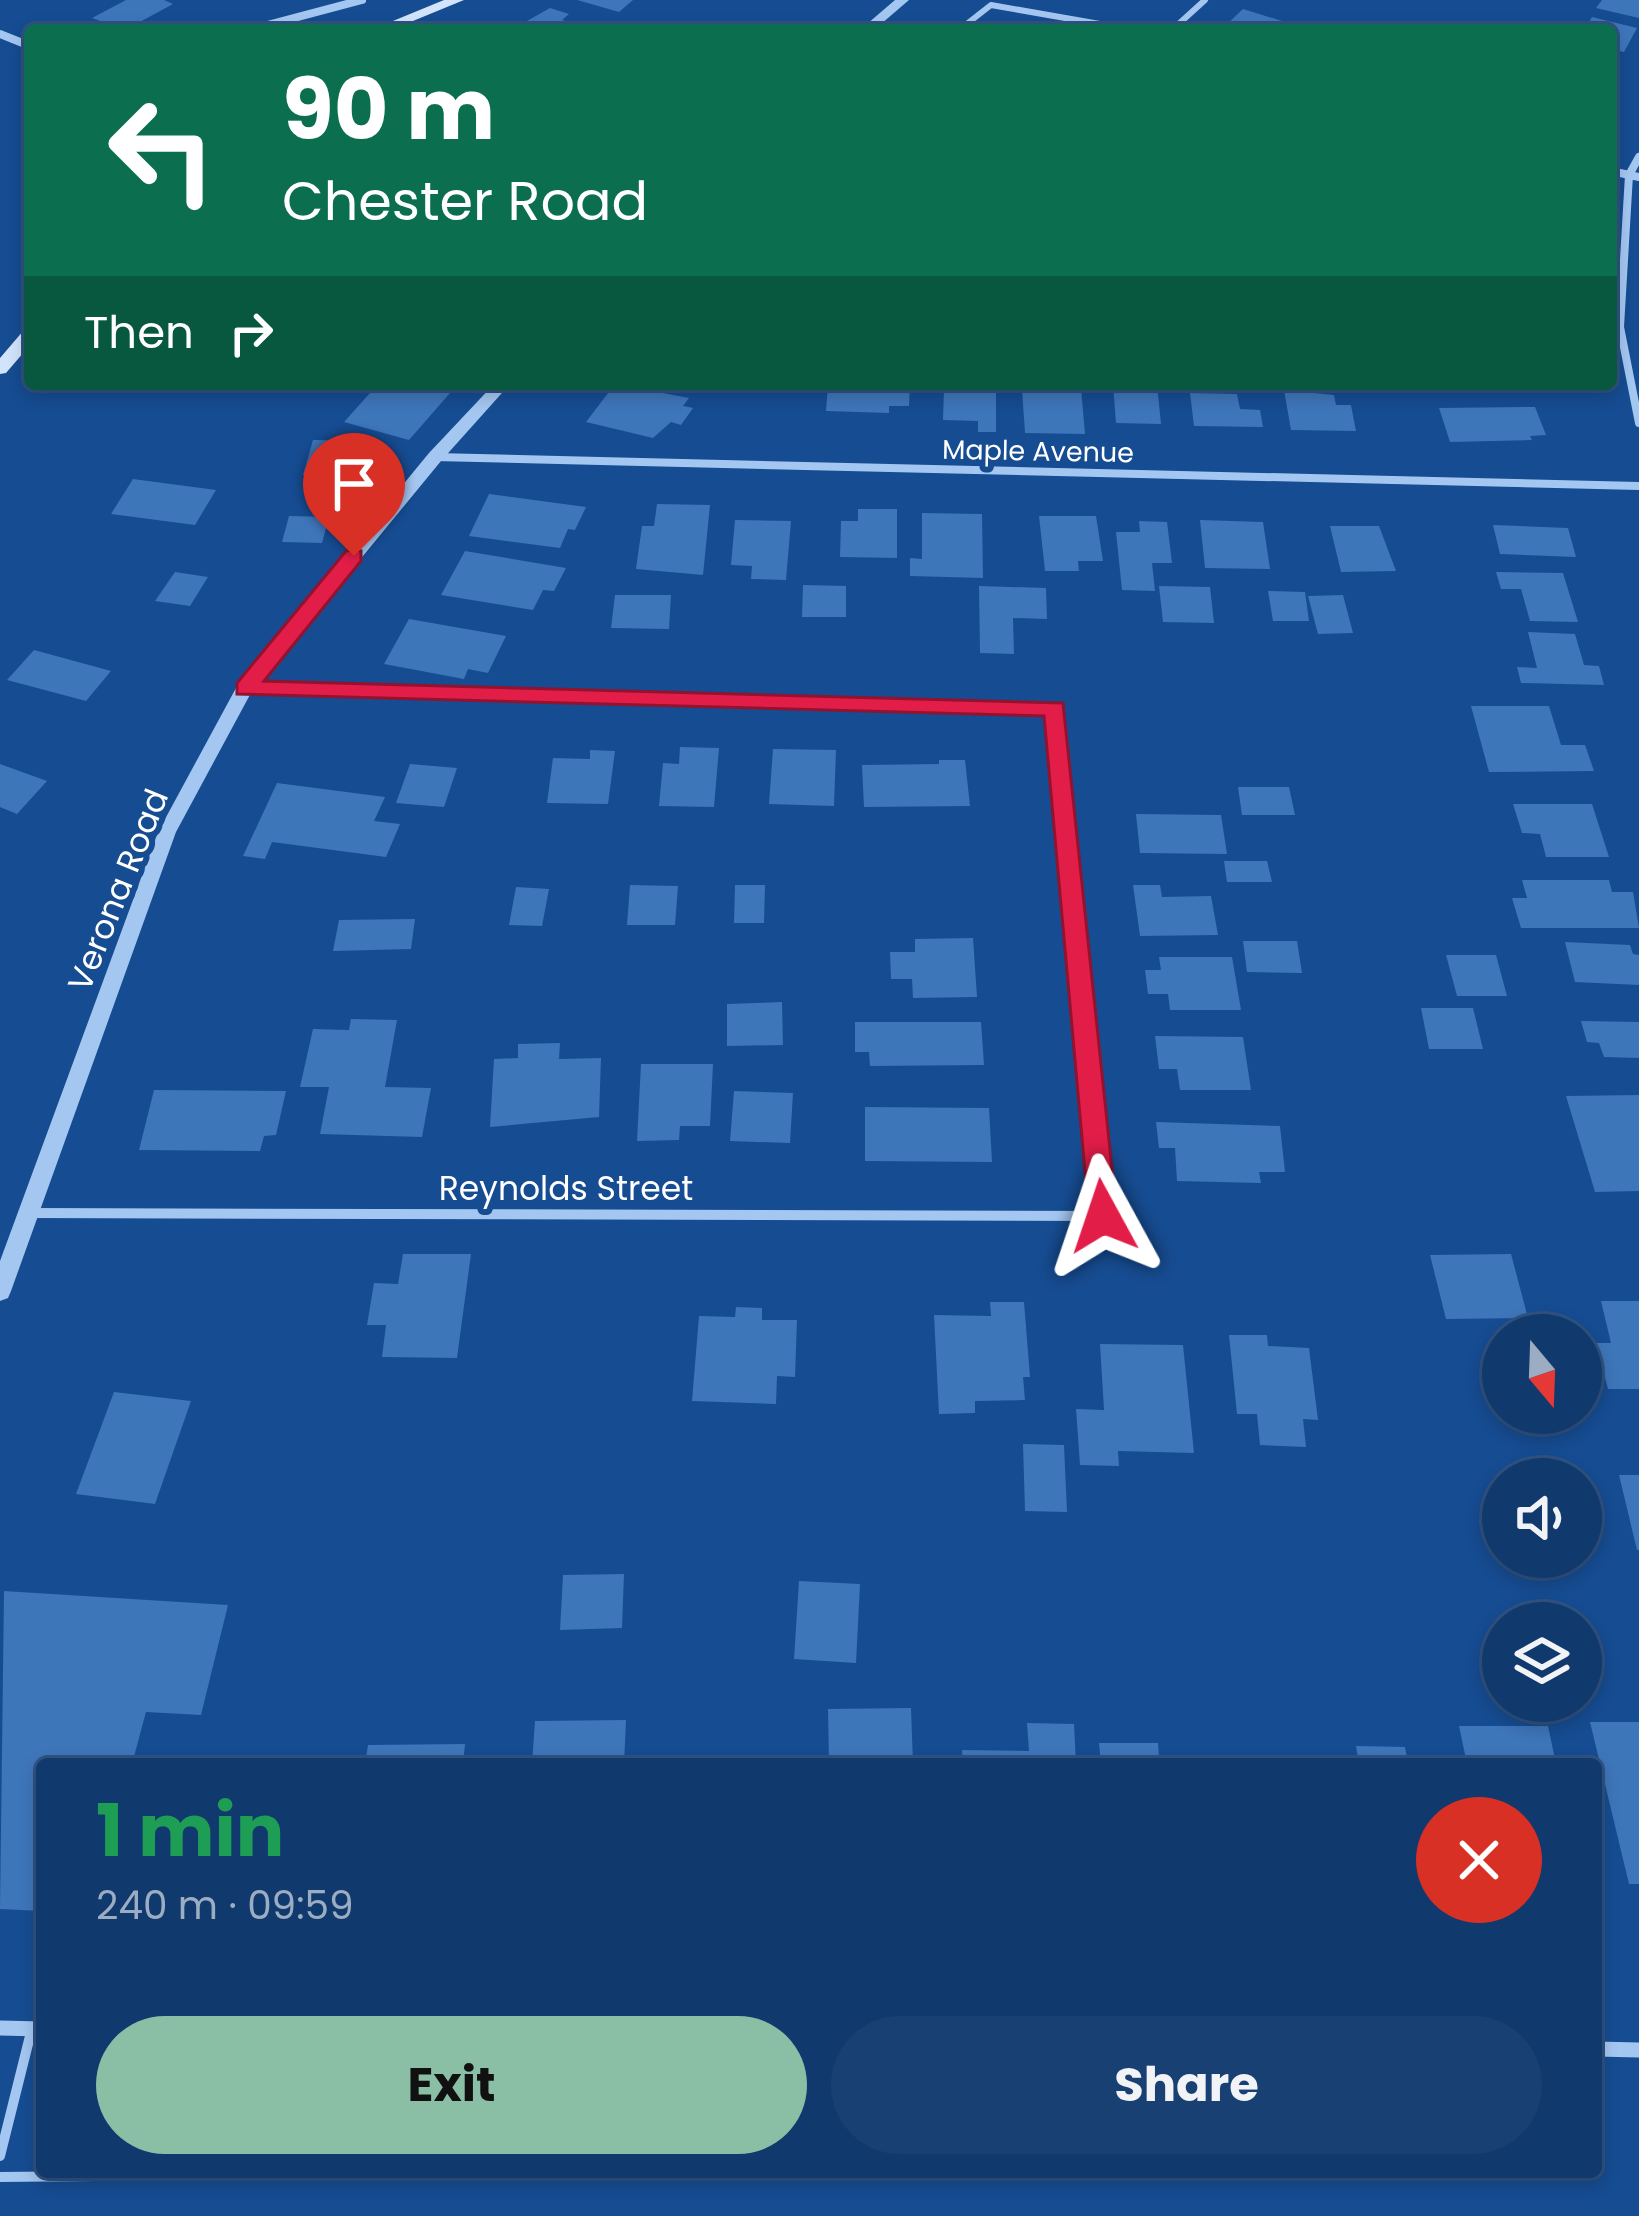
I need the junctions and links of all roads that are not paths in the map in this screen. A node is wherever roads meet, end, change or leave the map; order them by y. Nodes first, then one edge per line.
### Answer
1 (362, 0) edge
2 (457, 0) edge
3 (904, 0) edge
4 (1205, 0) edge
5 (990, 3) edge
6 (271, 24) edge
7 (394, 24) edge
8 (873, 24) edge
9 (966, 24) edge
10 (1102, 24) edge
11 (1179, 24) edge
12 (1639, 157) edge
13 (1634, 176) edge
14 (24, 341) edge
15 (0, 369) edge
16 (496, 390) edge
17 (1639, 424) edge
18 (435, 457) junction
19 (1639, 486) edge
20 (245, 688) junction
21 (29, 1213) junction
22 (0, 1292) edge
23 (0, 2028) edge
24 (36, 2028) edge
25 (36, 2031) edge
26 (1602, 2049) edge
27 (1639, 2050) edge
28 (0, 2156) edge
29 (0, 2177) edge
30 (36, 2177) edge

1 - 6 street
2 - 7 main road
3 - 8 street
4 - 11 lane
5 - 9 lane
5 - 10 lane
12 - 13 street
13 - 17 street
14 - 15 main road
16 - 18 street, Verona Road
18 - 19 street, Maple Avenue
18 - 20 street, Verona Road
20 - 21 street, Verona Road
20 - 21 street, Reynolds Street
21 - 22 street, Verona Road
23 - 24 street
25 - 28 lane
26 - 27 street
29 - 30 lane

